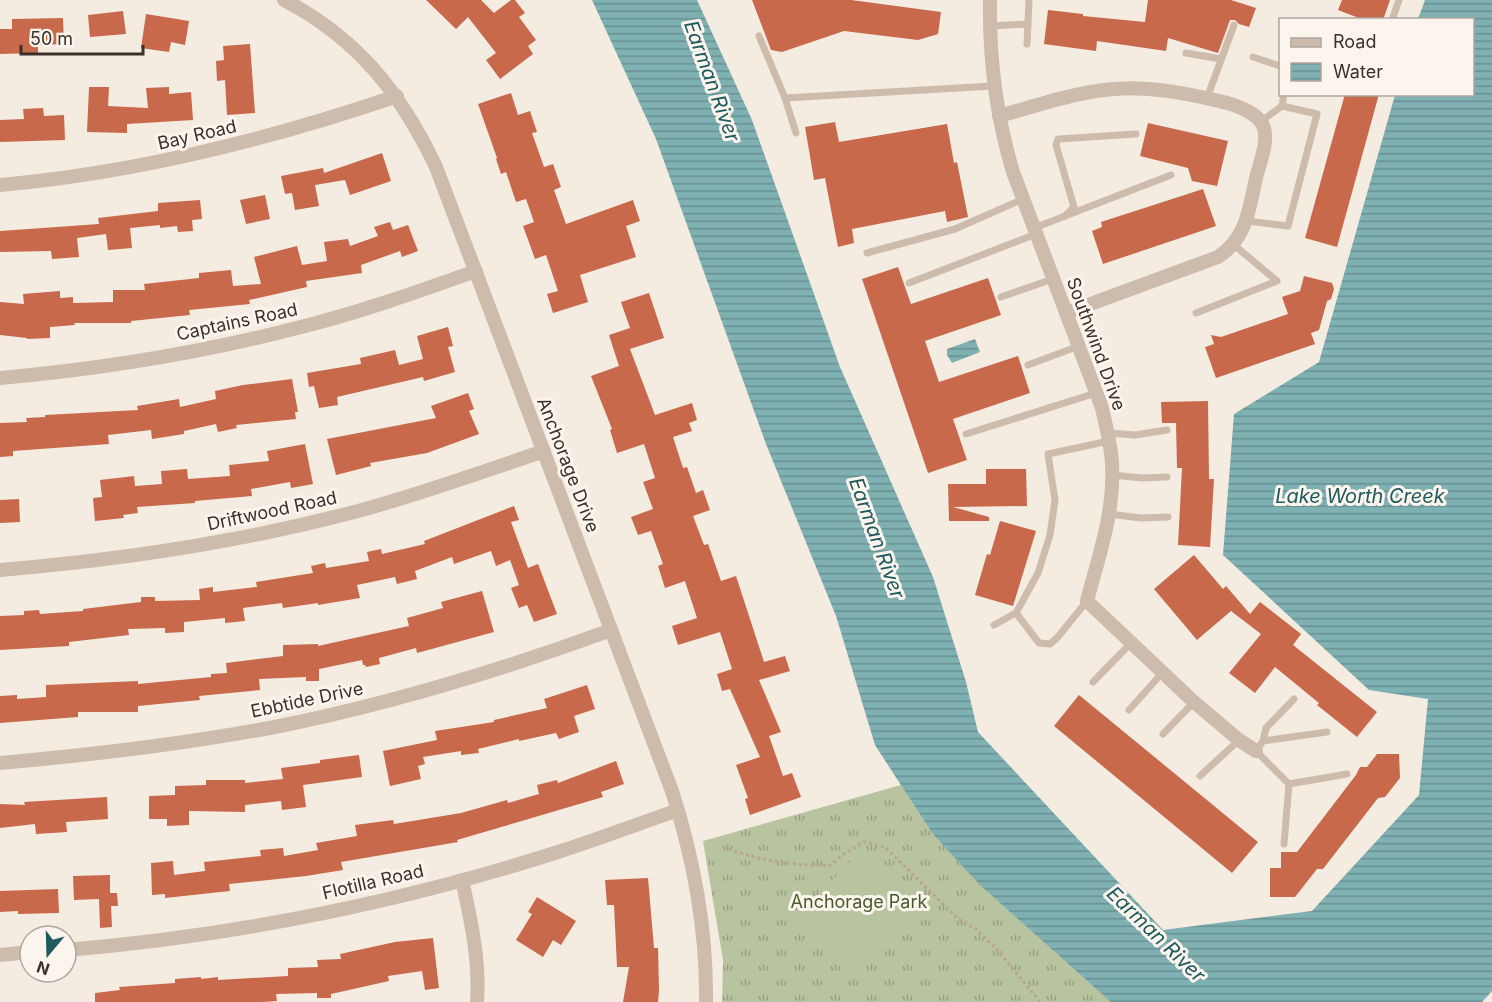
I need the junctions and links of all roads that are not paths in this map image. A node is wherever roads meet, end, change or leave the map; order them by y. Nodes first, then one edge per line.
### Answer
1 (284, 0) edge
2 (990, 0) edge
3 (1029, 0) edge
4 (1399, 0) edge
5 (1393, 18) edge
6 (1028, 24) junction
7 (1234, 25) dead end
8 (990, 26) junction
9 (759, 36) dead end
10 (1027, 44) dead end
11 (1186, 53) dead end
12 (1253, 57) dead end
13 (1221, 59) junction
14 (1279, 65) edge
15 (993, 87) junction
16 (397, 96) junction
17 (1284, 96) edge
18 (785, 98) junction
19 (1207, 98) junction
20 (1282, 106) junction
21 (999, 116) junction
22 (1260, 122) junction
23 (796, 133) dead end
24 (1136, 134) dead end
25 (1171, 175) dead end
26 (0, 185) edge
27 (1023, 199) junction
28 (1065, 216) junction
29 (1246, 221) junction
30 (1035, 231) junction
31 (1234, 245) junction
32 (867, 253) dead end
33 (476, 272) junction
34 (1053, 279) junction
35 (909, 283) dead end
36 (1001, 297) dead end
37 (1066, 313) junction
38 (1196, 313) dead end
39 (1079, 346) junction
40 (1028, 365) dead end
41 (0, 378) edge
42 (1096, 393) junction
43 (1167, 430) dead end
44 (966, 434) dead end
45 (1108, 437) junction
46 (544, 451) junction
47 (1112, 475) junction
48 (1167, 477) dead end
49 (1109, 514) junction
50 (1167, 517) dead end
51 (0, 570) edge
52 (1087, 601) junction
53 (1016, 613) junction
54 (994, 625) dead end
55 (611, 630) junction
56 (1132, 642) junction
57 (1163, 672) junction
58 (1093, 682) dead end
59 (1294, 699) dead end
60 (1194, 702) junction
61 (1129, 710) dead end
62 (1327, 732) dead end
63 (1163, 734) dead end
64 (1239, 740) junction
65 (1260, 746) junction
66 (0, 763) edge
67 (1347, 774) dead end
68 (1200, 776) dead end
69 (1289, 784) junction
70 (678, 810) junction
71 (1284, 844) dead end
72 (462, 880) junction
73 (78, 949) edge
74 (18, 953) edge
75 (0, 955) edge
76 (477, 1002) edge
77 (706, 1002) edge

1 - 16 street, Anchorage Drive
2 - 8 street, Southwind Drive
3 - 6 lane
4 - 5 lane
6 - 8 lane
6 - 10 lane
7 - 13 lane
8 - 15 street, Southwind Drive
9 - 18 lane
11 - 13 lane
12 - 14 lane
13 - 19 lane
15 - 18 lane
15 - 21 street, Southwind Drive
16 - 26 street, Bay Road
16 - 33 street, Anchorage Drive
17 - 20 lane
18 - 23 lane
19 - 21 street
19 - 22 street
20 - 22 lane
20 - 29 lane
21 - 27 street, Southwind Drive
22 - 29 street
24 - 28 lane
25 - 28 lane
27 - 30 street, Southwind Drive
27 - 32 lane
28 - 30 lane
29 - 31 street
30 - 34 street, Southwind Drive
30 - 35 lane
31 - 37 street
31 - 38 lane
33 - 41 street, Captains Road
33 - 46 street, Anchorage Drive
34 - 36 lane
34 - 37 street, Southwind Drive
37 - 39 street, Southwind Drive
39 - 40 lane
39 - 42 street, Southwind Drive
42 - 44 lane
42 - 45 street, Southwind Drive
43 - 45 lane
45 - 47 street, Southwind Drive
45 - 53 lane
46 - 51 street, Driftwood Road
46 - 55 street, Anchorage Drive
47 - 48 lane
47 - 49 street, Southwind Drive
49 - 50 lane
49 - 52 street, Southwind Drive
52 - 53 lane
52 - 56 street
53 - 54 lane
55 - 66 street, Ebbtide Drive
55 - 70 street, Anchorage Drive
56 - 57 street
56 - 58 lane
57 - 60 street
57 - 61 lane
59 - 65 lane
60 - 63 lane
60 - 64 street
62 - 65 lane
64 - 65 street
64 - 68 lane
65 - 69 lane
67 - 69 lane
69 - 71 lane
70 - 72 street, Flotilla Road
70 - 77 street, Anchorage Drive
72 - 73 street, Flotilla Road
72 - 76 street
74 - 75 street

